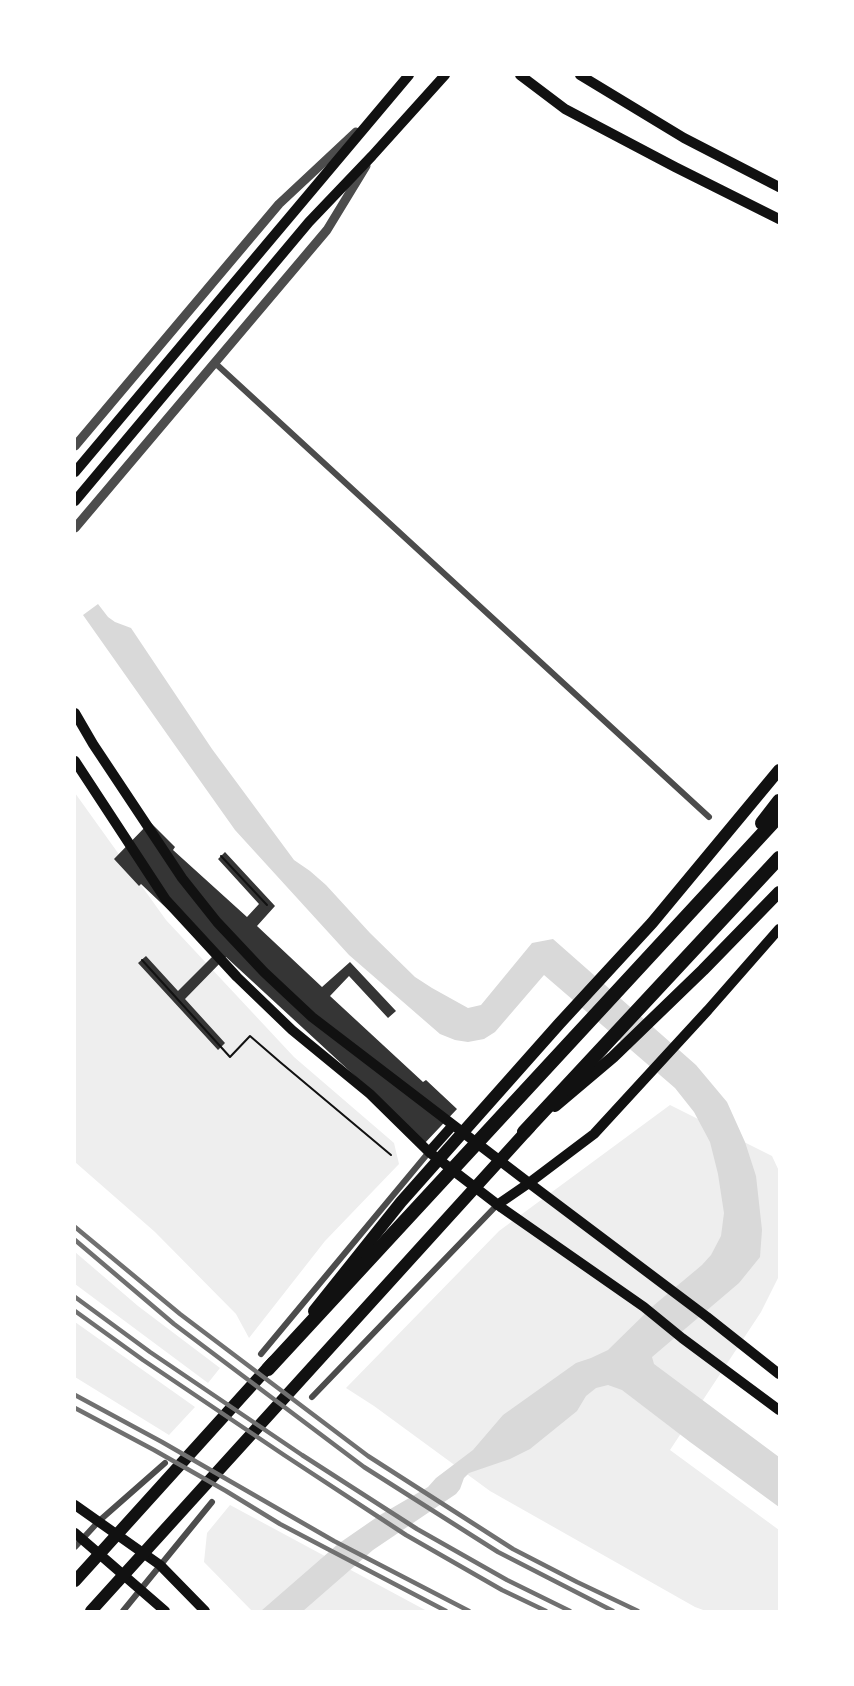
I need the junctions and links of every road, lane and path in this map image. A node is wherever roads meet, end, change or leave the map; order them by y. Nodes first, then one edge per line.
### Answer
1 (409, 75) edge
2 (445, 75) edge
3 (520, 75) edge
4 (580, 75) edge
5 (375, 114) junction
6 (372, 156) junction
7 (779, 188) edge
8 (779, 219) edge
9 (215, 363) junction
10 (75, 446) edge
11 (75, 472) edge
12 (75, 501) edge
13 (75, 528) edge
14 (75, 713) edge
15 (75, 761) edge
16 (779, 770) edge
17 (779, 801) edge
18 (779, 816) edge
19 (710, 817) dead end
20 (221, 856) dead end
21 (776, 862) edge
22 (779, 892) edge
23 (267, 905) dead end
24 (684, 921) junction
25 (779, 929) edge
26 (142, 960) dead end
27 (453, 1125) junction
28 (524, 1132) junction
29 (429, 1152) junction
30 (391, 1155) dead end
31 (529, 1183) junction
32 (497, 1204) junction
33 (261, 1354) dead end
34 (268, 1369) junction
35 (779, 1374) edge
36 (312, 1397) dead end
37 (779, 1410) edge
38 (165, 1464) dead end
39 (212, 1502) dead end
40 (75, 1505) edge
41 (99, 1521) junction
42 (77, 1540) edge
43 (160, 1565) junction
44 (75, 1581) edge
45 (141, 1590) junction
46 (92, 1611) edge
47 (123, 1611) edge
48 (165, 1611) edge
49 (205, 1611) edge

1 - 5 main road
2 - 6 main road
3 - 8 main road
4 - 7 main road
5 - 10 street
5 - 11 main road
6 - 9 street
6 - 12 main road
9 - 13 street
9 - 19 street
14 - 27 main road
15 - 29 main road
16 - 34 main road
17 - 24 highway
18 - 24 highway
20 - 23 path
21 - 28 highway
22 - 28 main road
24 - 34 highway
25 - 31 main road
26 - 30 path
27 - 29 main road
27 - 31 main road
28 - 46 main road
29 - 32 main road
29 - 33 street
31 - 32 main road
31 - 35 main road
32 - 36 street
32 - 37 main road
34 - 44 main road
38 - 41 street
39 - 43 street
40 - 41 main road
41 - 42 street
41 - 43 main road
42 - 45 main road
43 - 45 street
43 - 49 main road
45 - 47 street
45 - 48 main road

